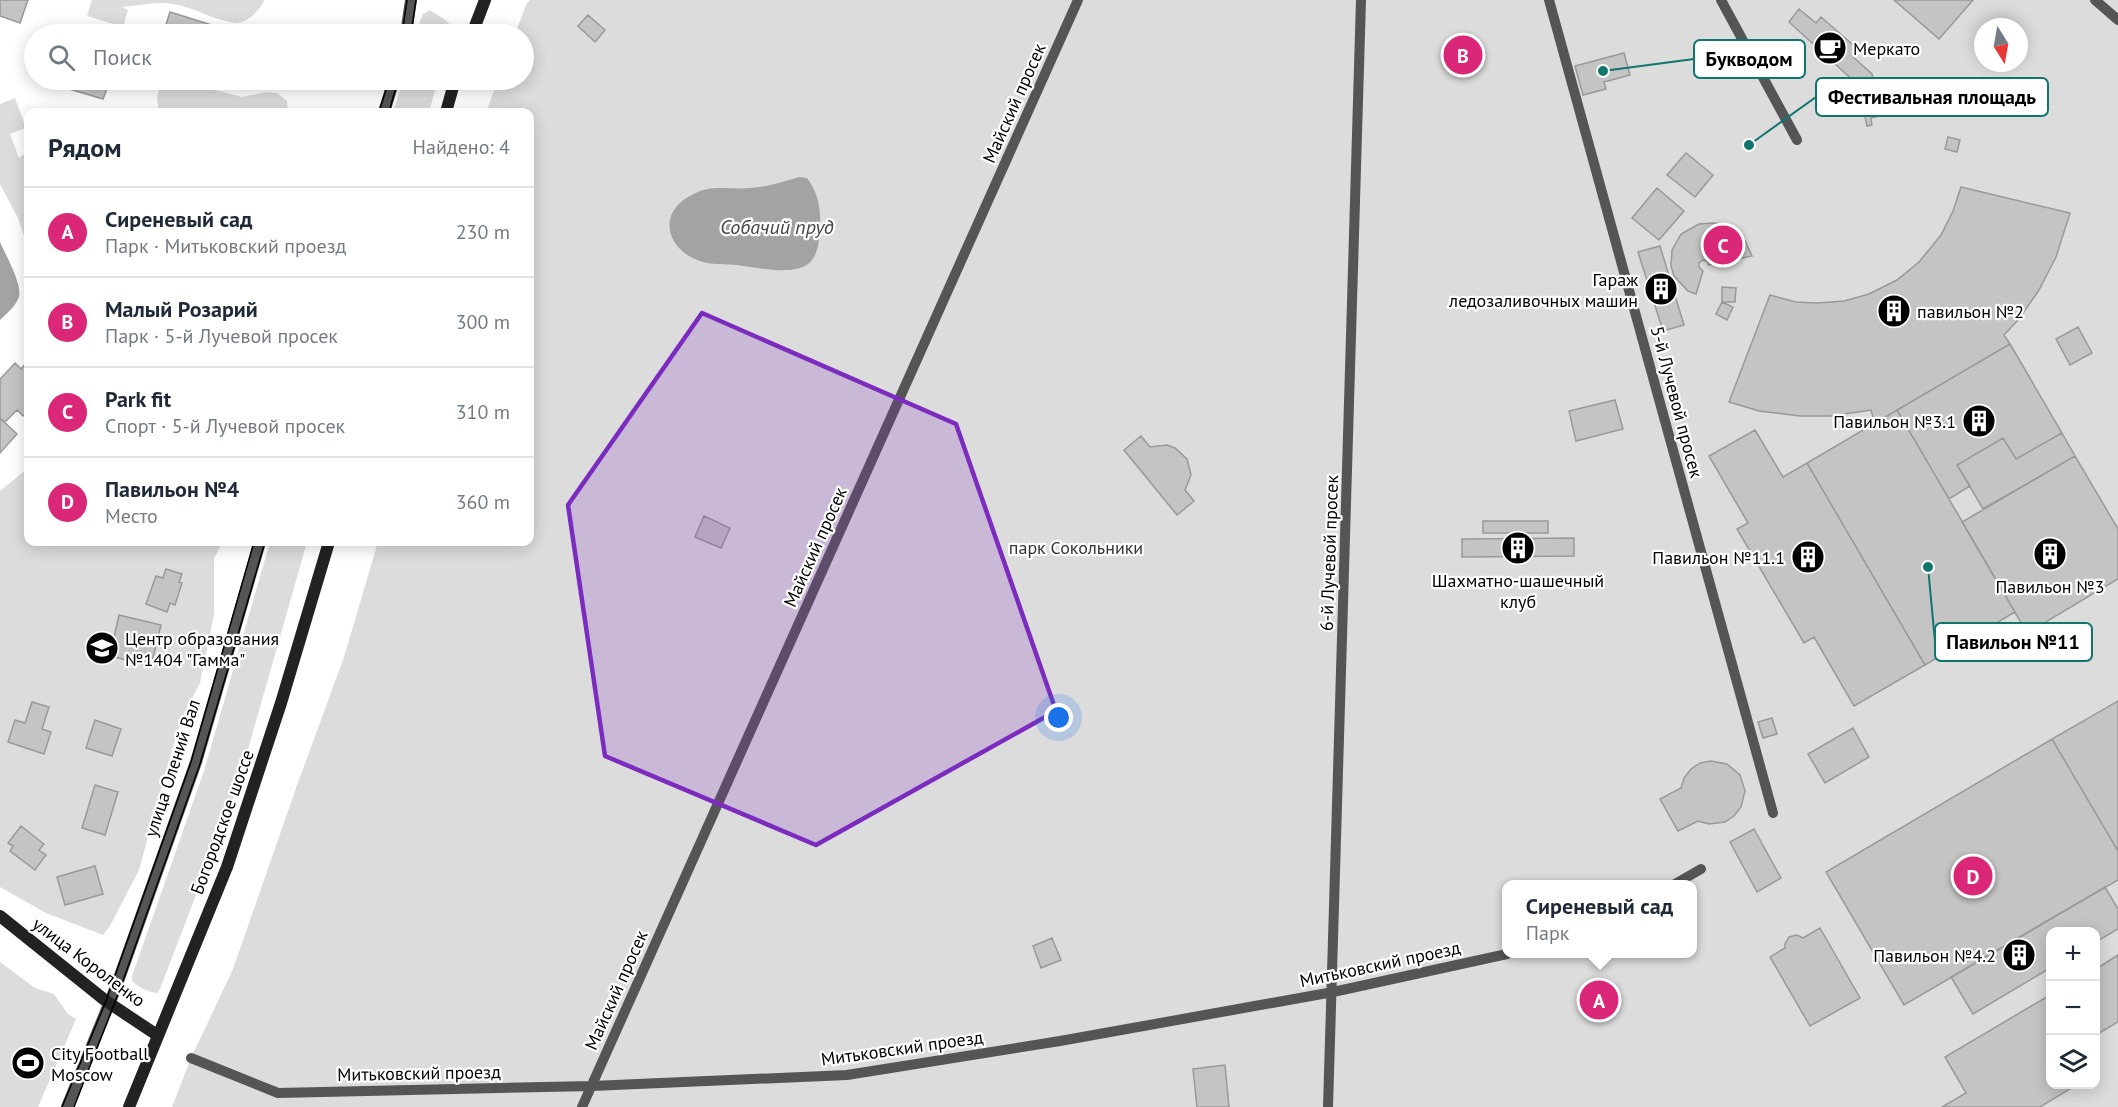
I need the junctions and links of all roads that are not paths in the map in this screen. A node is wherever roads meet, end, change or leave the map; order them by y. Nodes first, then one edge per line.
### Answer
1 (411, 0) edge
2 (485, 0) edge
3 (1078, 0) edge
4 (1361, 0) edge
5 (1549, 0) edge
6 (1721, 0) edge
7 (2095, 0) edge
8 (2118, 20) edge
9 (407, 24) edge
10 (476, 24) edge
11 (391, 90) edge
12 (452, 90) edge
13 (385, 108) edge
14 (447, 108) edge
15 (1797, 140) dead end
16 (259, 546) edge
17 (327, 546) edge
18 (1773, 813) dead end
19 (1701, 869) dead end
20 (1683, 880) edge
21 (0, 916) edge
22 (1502, 955) edge
23 (1333, 992) junction
24 (110, 1003) junction
25 (157, 1035) junction
26 (191, 1058) dead end
27 (592, 1086) junction
28 (67, 1107) edge
29 (129, 1107) edge
30 (582, 1107) edge
31 (1328, 1107) edge

1 - 9 street
2 - 10 main road
3 - 27 street, Майский просек
4 - 23 street, 6-й Лучевой просек
5 - 18 street, 5-й Лучевой просек
6 - 15 street
7 - 8 street
11 - 13 street
12 - 14 main road
16 - 24 street, улица Олений Вал
17 - 25 main road, Богородское шоссе
19 - 20 street
21 - 24 main road, улица Короленко
22 - 23 street, Митьковский проезд
23 - 27 street, Митьковский проезд
23 - 31 street, 6-й Лучевой просек
24 - 25 main road, улица Короленко
24 - 28 street, улица Олений Вал
25 - 29 main road, Богородское шоссе
26 - 27 street, Митьковский проезд
27 - 30 street, Майский просек

